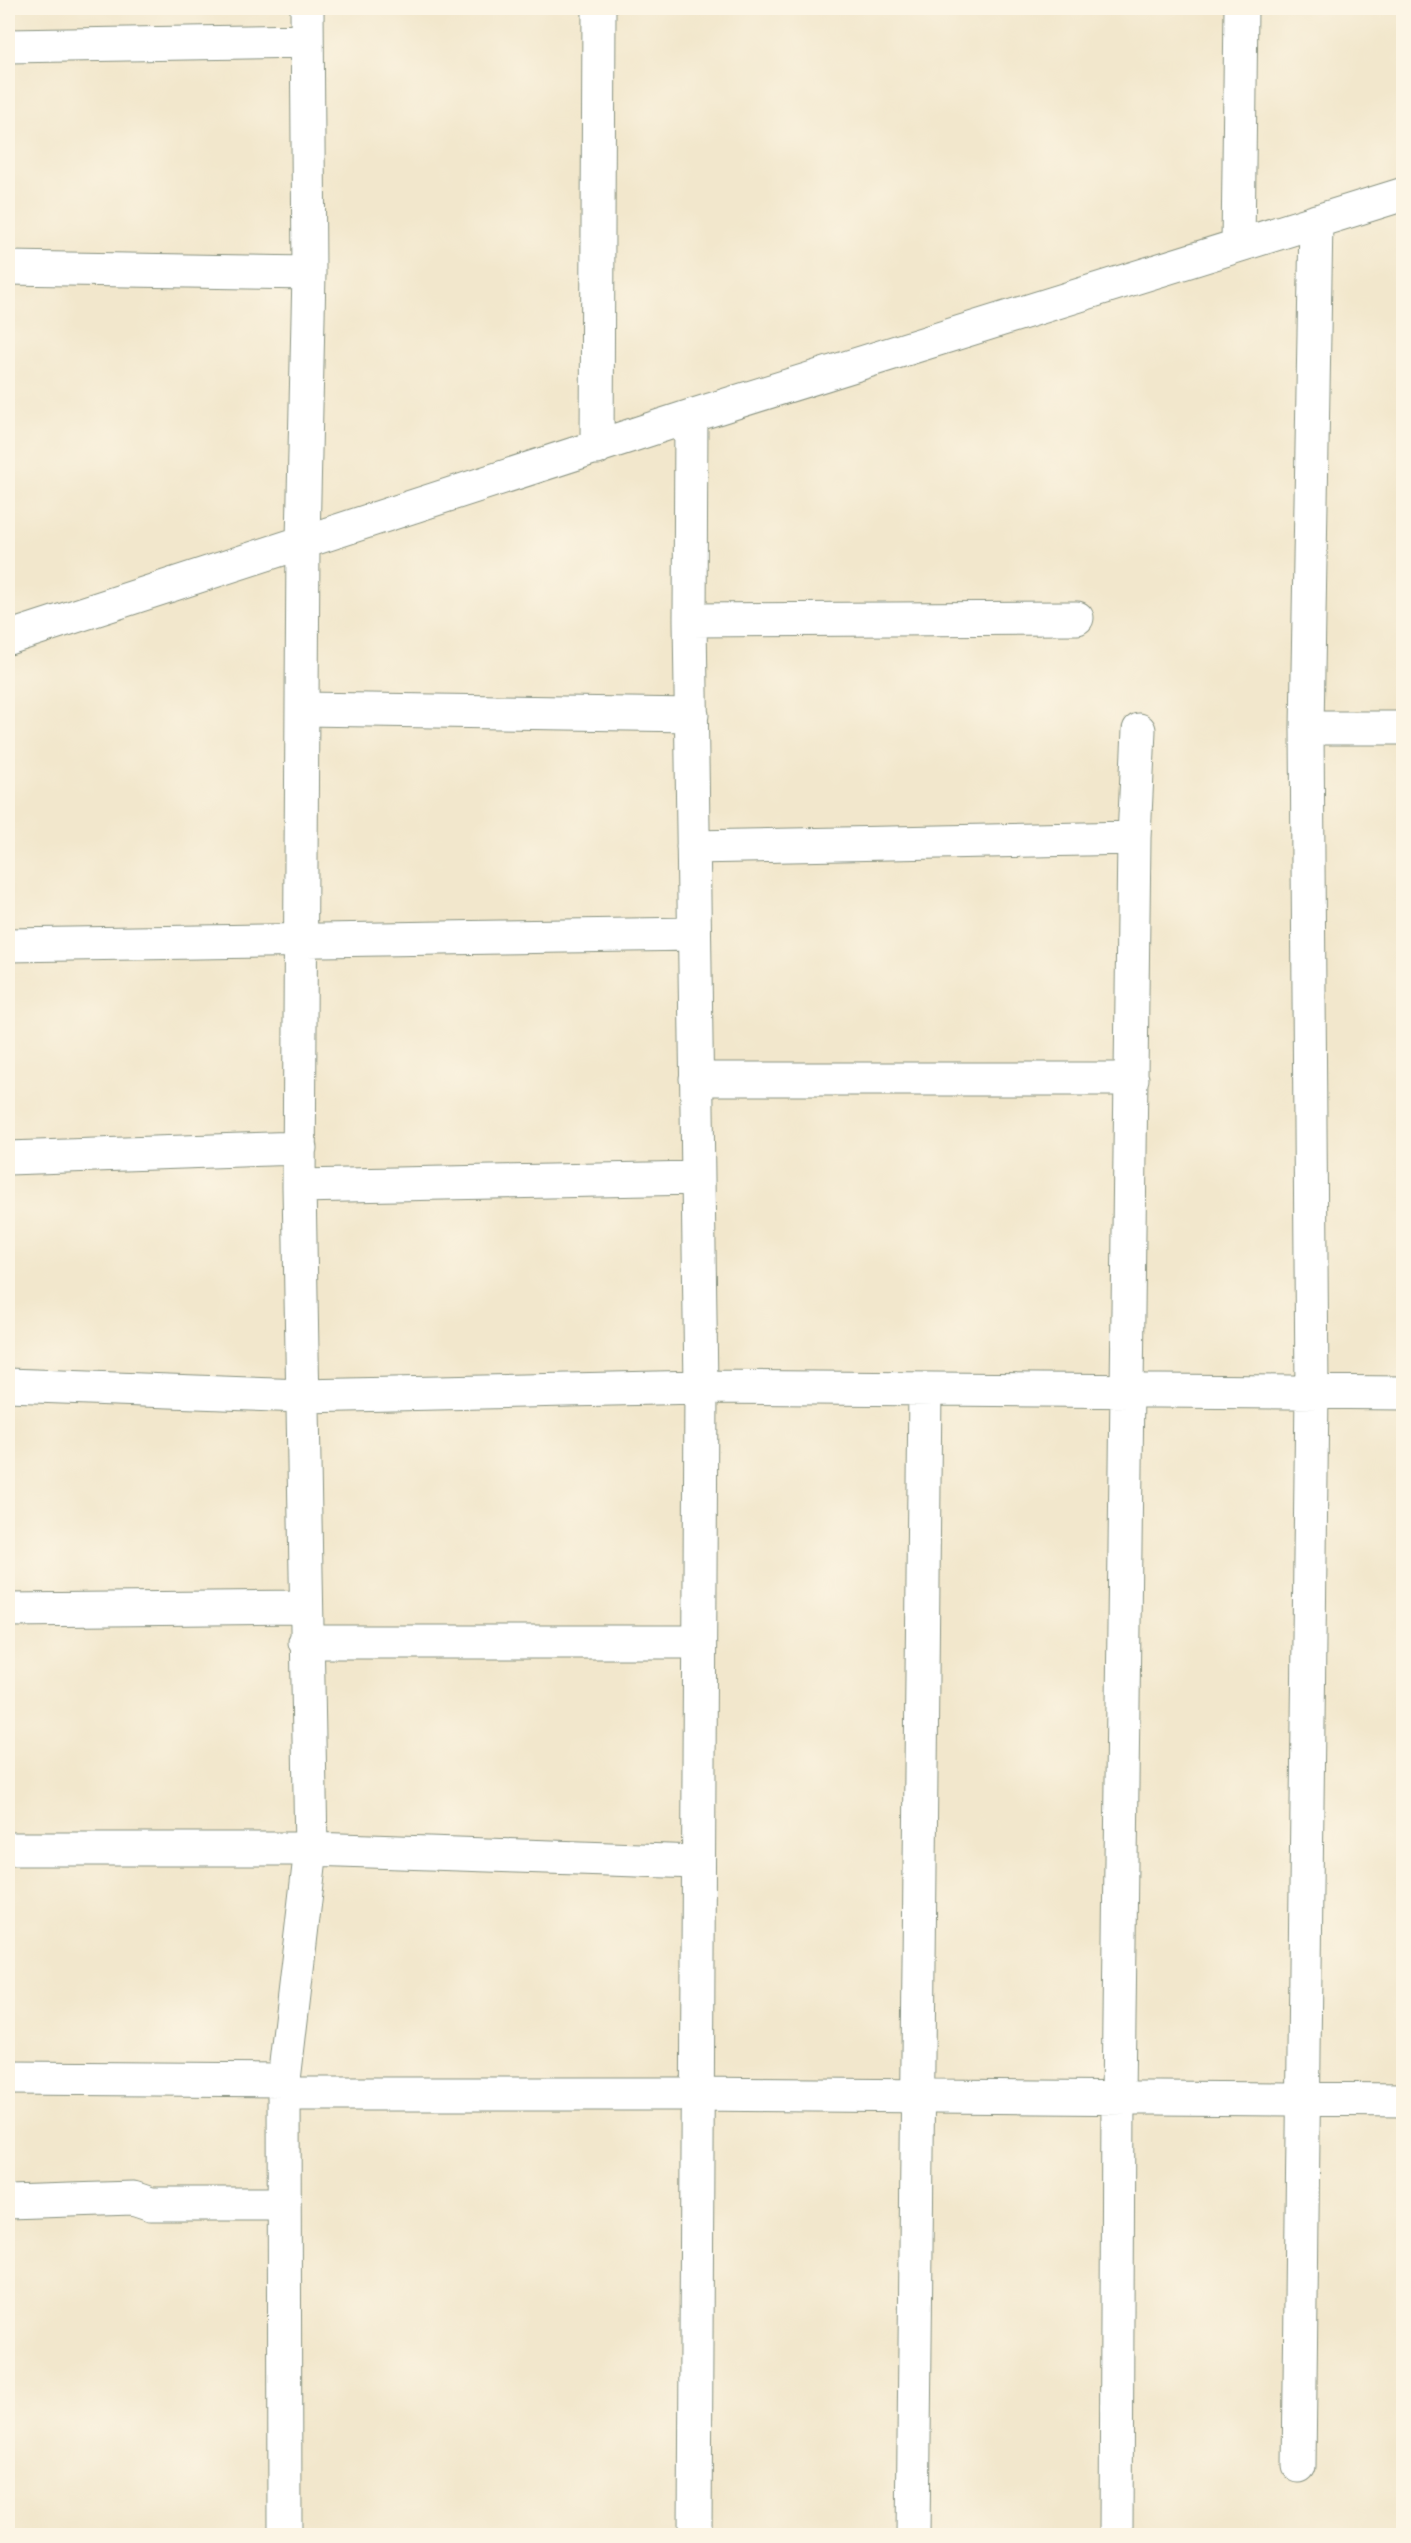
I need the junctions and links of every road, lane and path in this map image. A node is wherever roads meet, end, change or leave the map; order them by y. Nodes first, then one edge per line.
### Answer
1 (307, 8) edge
2 (599, 8) edge
3 (1241, 8) edge
4 (307, 40) junction
5 (8, 46) edge
6 (1404, 194) edge
7 (1316, 221) junction
8 (1238, 245) junction
9 (8, 268) edge
10 (309, 273) junction
11 (691, 416) junction
12 (597, 448) junction
13 (303, 541) junction
14 (1077, 618) dead end
15 (690, 620) junction
16 (8, 638) edge
17 (304, 709) junction
18 (692, 715) junction
19 (1307, 728) junction
20 (1404, 728) edge
21 (1139, 730) dead end
22 (1134, 838) junction
23 (693, 847) junction
24 (694, 933) junction
25 (300, 942) junction
26 (8, 945) edge
27 (696, 1079) junction
28 (1132, 1079) junction
29 (300, 1148) junction
30 (8, 1158) edge
31 (697, 1178) junction
32 (299, 1186) junction
33 (8, 1385) edge
34 (701, 1387) junction
35 (925, 1389) junction
36 (1127, 1391) junction
37 (1312, 1392) junction
38 (1404, 1393) edge
39 (303, 1396) junction
40 (305, 1607) junction
41 (8, 1611) edge
42 (305, 1642) junction
43 (699, 1642) junction
44 (8, 1849) edge
45 (311, 1850) junction
46 (698, 1862) junction
47 (8, 2078) edge
48 (284, 2087) junction
49 (697, 2094) junction
50 (916, 2096) junction
51 (1118, 2098) junction
52 (1304, 2100) junction
53 (1404, 2100) edge
54 (8, 2202) edge
55 (284, 2204) junction
56 (1299, 2466) dead end
57 (285, 2535) edge
58 (694, 2535) edge
59 (913, 2535) edge
60 (1116, 2535) edge

1 - 4 street
2 - 12 street
3 - 8 street
4 - 5 street
4 - 10 street
6 - 7 street
7 - 8 street
7 - 19 street
8 - 11 street
9 - 10 street
10 - 13 street
11 - 12 street
11 - 15 street
12 - 13 street
13 - 16 street
13 - 17 street
14 - 15 street
15 - 18 street
17 - 18 street
17 - 25 street
18 - 23 street
19 - 20 street
19 - 37 street
21 - 22 street
22 - 23 street
22 - 28 street
23 - 24 street
24 - 25 street
24 - 27 street
25 - 26 street
25 - 29 street
27 - 28 street
27 - 31 street
28 - 36 street
29 - 30 street
29 - 32 street
31 - 32 street
31 - 34 street
32 - 39 street
33 - 39 street
34 - 35 street
34 - 39 street
34 - 43 street
35 - 36 street
35 - 50 street
36 - 37 street
36 - 51 street
37 - 38 street
37 - 52 street
39 - 40 street
40 - 41 street
40 - 42 street
42 - 43 street
42 - 45 street
43 - 46 street
44 - 45 street
45 - 46 street
45 - 48 street
46 - 49 street
47 - 48 street
48 - 49 street
48 - 55 street
49 - 50 street
49 - 58 street
50 - 51 street
50 - 59 street
51 - 52 street
51 - 60 street
52 - 53 street
52 - 56 street
54 - 55 street
55 - 57 street

